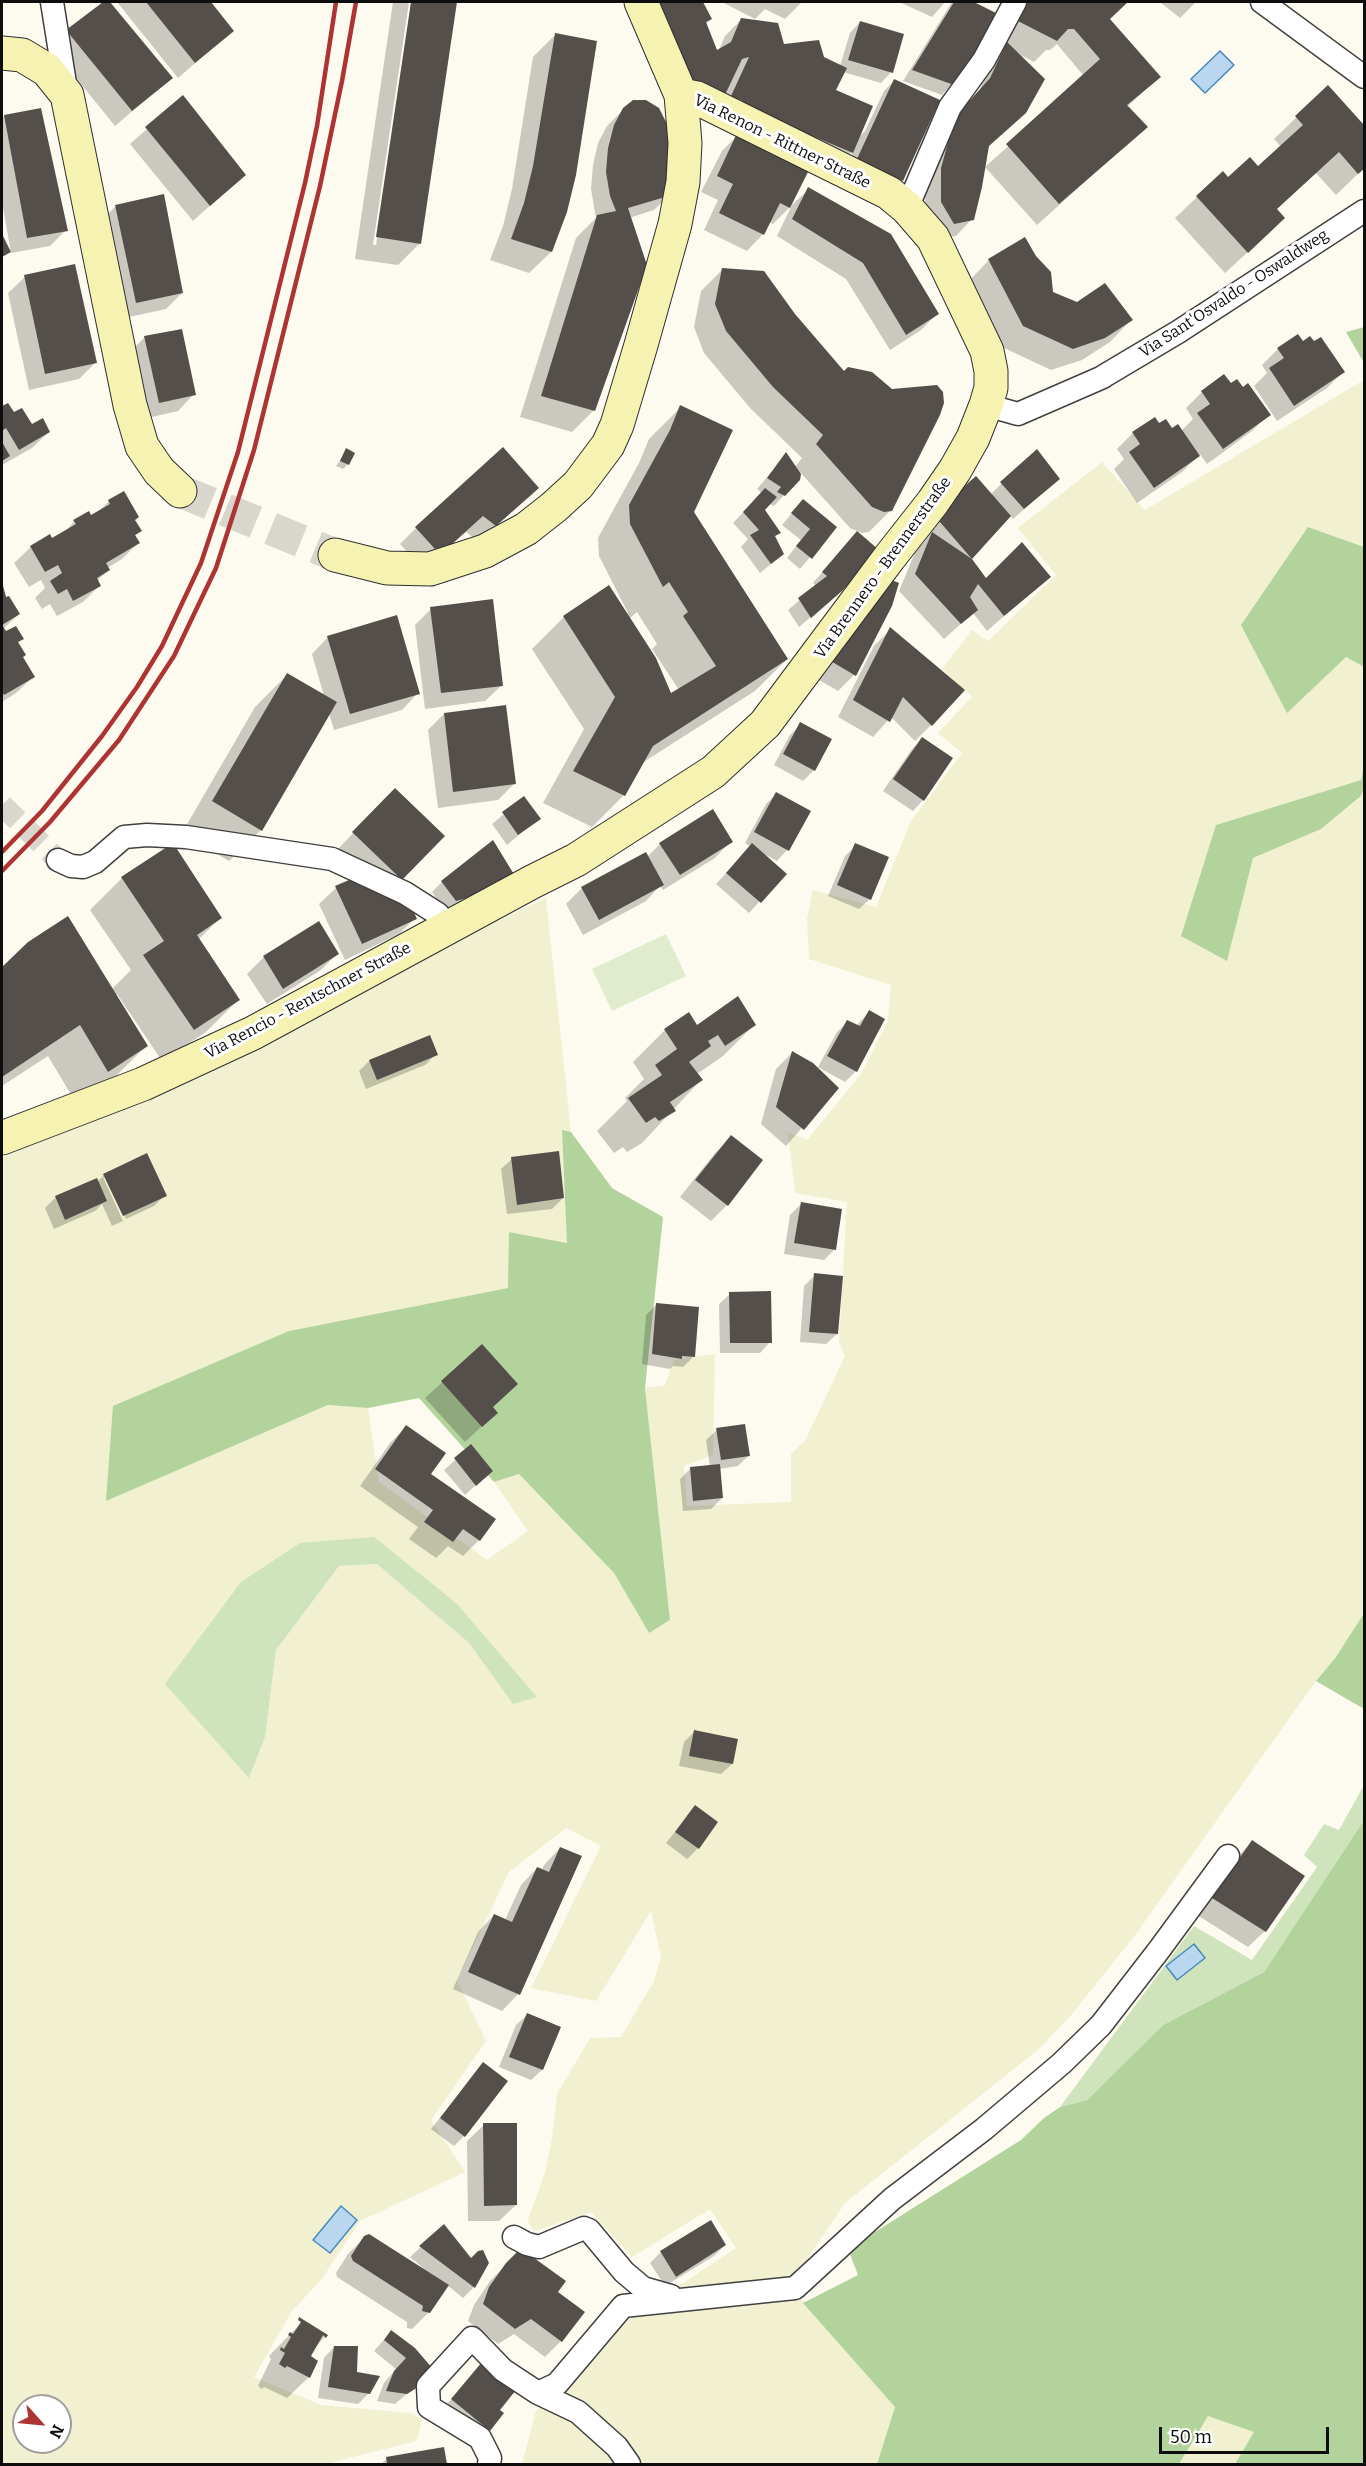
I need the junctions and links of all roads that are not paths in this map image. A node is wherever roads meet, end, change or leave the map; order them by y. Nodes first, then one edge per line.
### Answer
1 (52, 2) edge
2 (641, 2) edge
3 (1015, 2) edge
4 (1262, 2) edge
5 (2, 53) edge
6 (1365, 77) edge
7 (67, 95) junction
8 (681, 95) junction
9 (908, 208) junction
10 (1365, 211) edge
11 (986, 405) junction
12 (180, 491) tunnel mouth
13 (335, 555) tunnel mouth
14 (58, 860) tunnel mouth
15 (447, 928) junction
16 (2, 1138) edge
17 (1228, 1856) dead end
18 (514, 2237) dead end
19 (675, 2300) junction
20 (538, 2393) junction
21 (489, 2464) edge
22 (629, 2464) edge

1 - 7 street
2 - 8 street, Via Renon - Rittner Straße
3 - 9 street
4 - 6 street
5 - 7 street
7 - 12 street
8 - 9 street, Via Renon - Rittner Straße
8 - 13 street
9 - 11 street, Via Brennero - Brennerstraße
10 - 11 street, Via Sant'Osvaldo - Oswaldweg
11 - 15 street, Via Brennero - Brennerstraße
14 - 15 street
15 - 16 street, Via Rencio - Rentschner Straße
17 - 19 street
18 - 19 street
19 - 20 street
20 - 21 street
20 - 22 street

